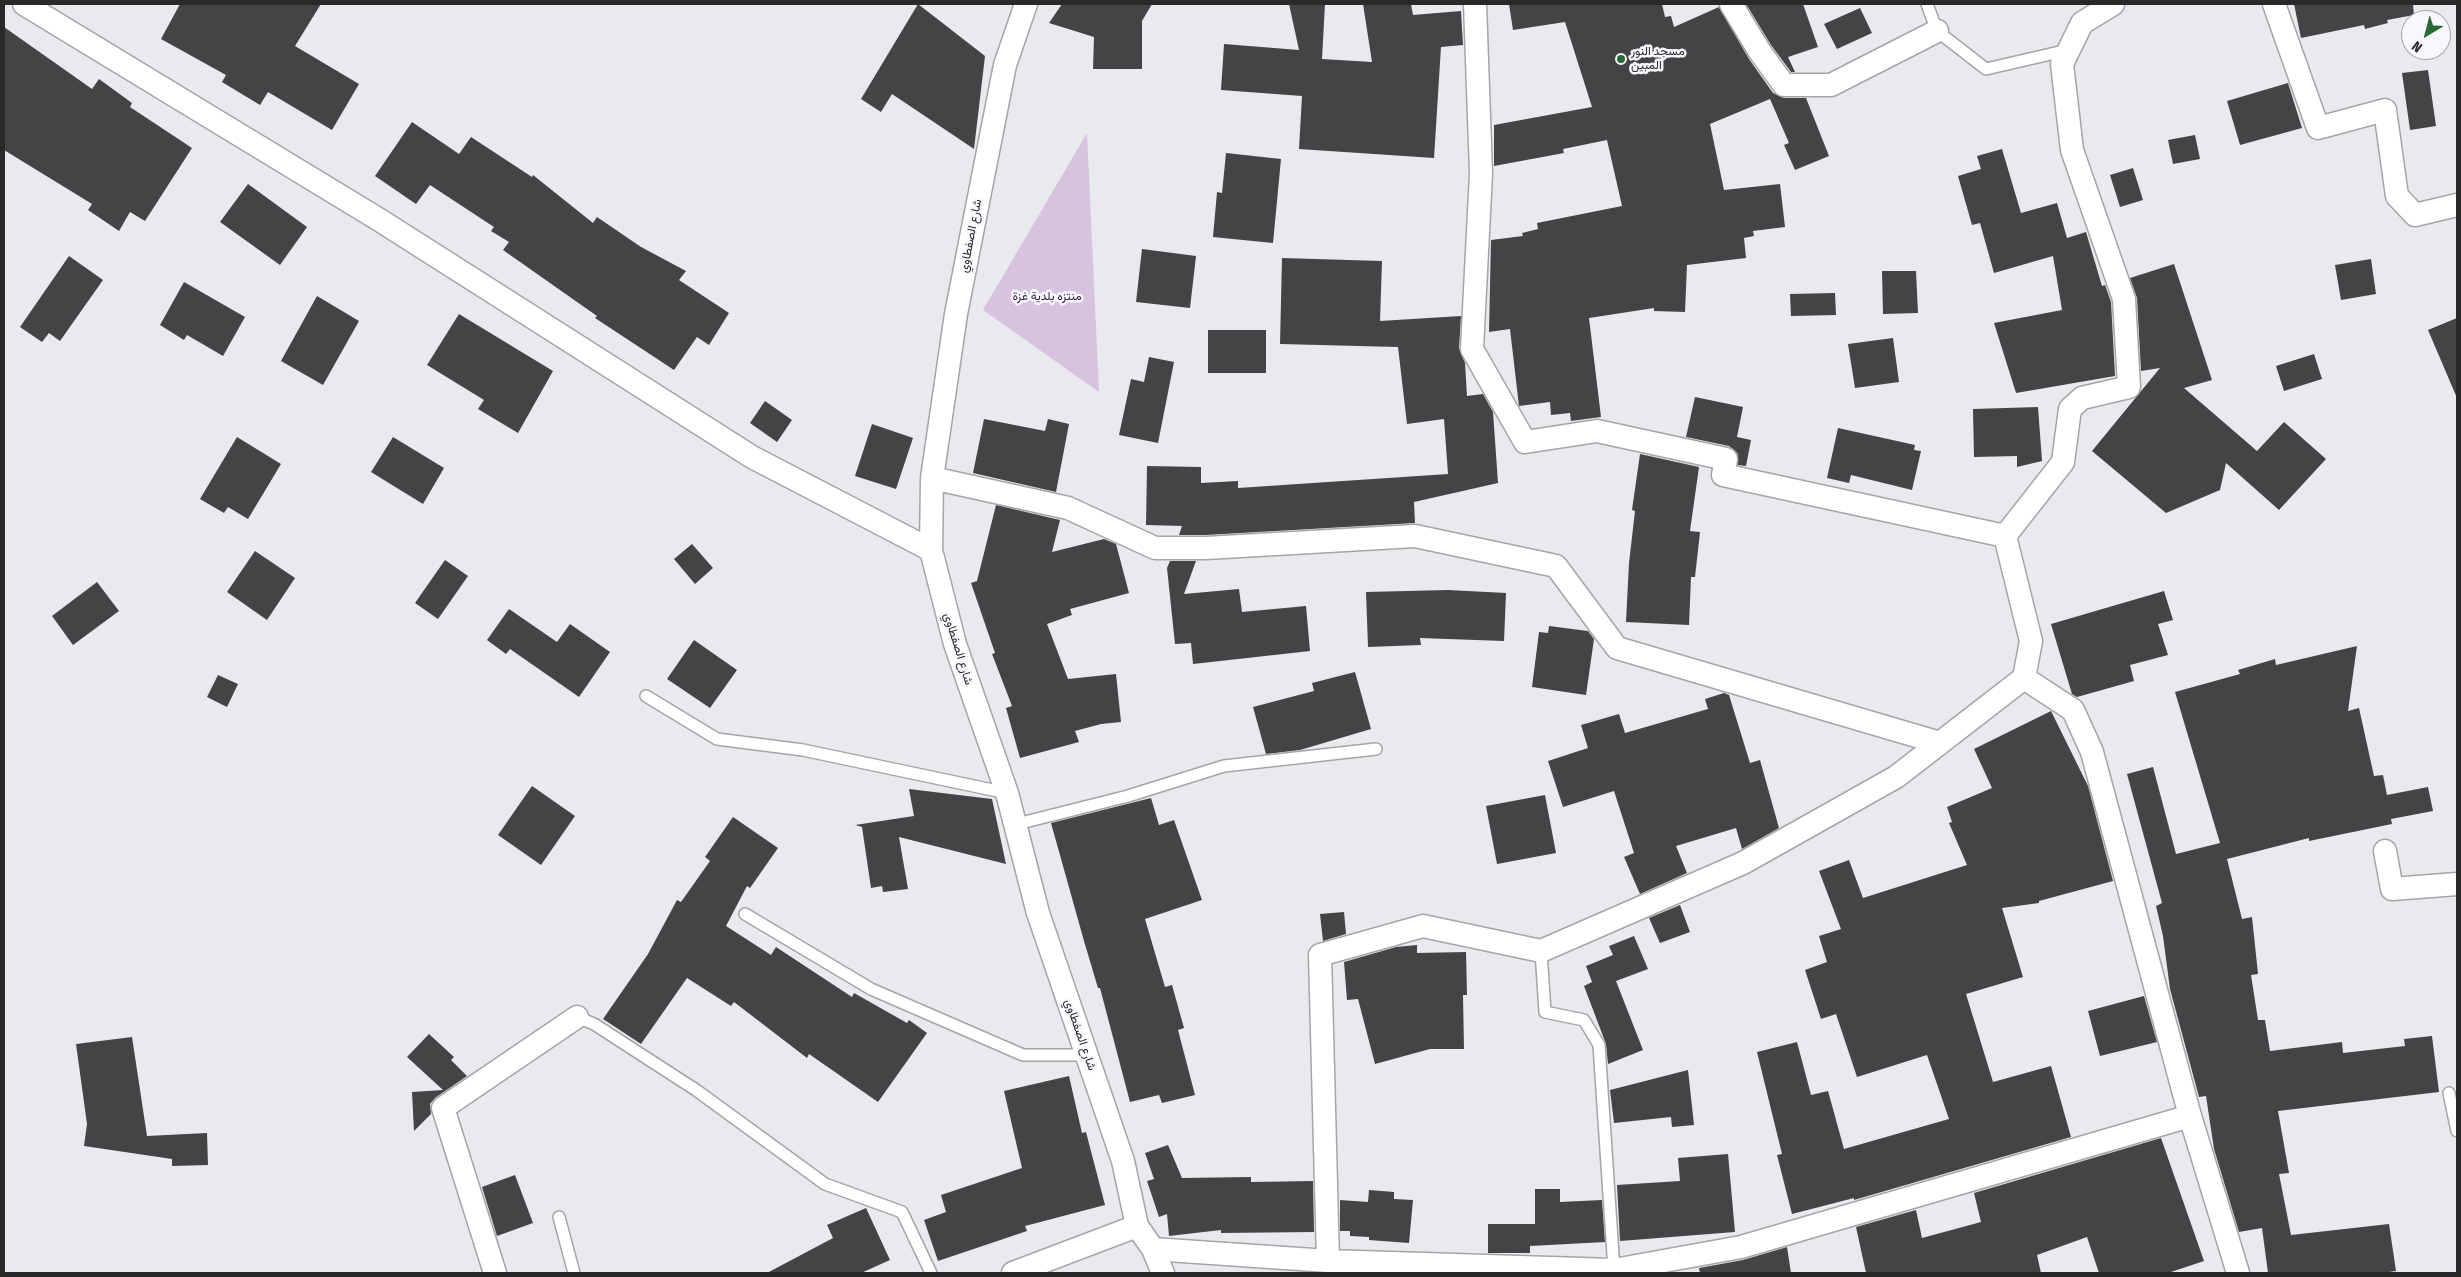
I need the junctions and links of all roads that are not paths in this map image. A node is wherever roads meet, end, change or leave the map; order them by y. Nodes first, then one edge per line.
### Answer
1 (24, 4) edge
2 (1026, 4) edge
3 (1474, 4) edge
4 (1730, 4) edge
5 (1927, 4) edge
6 (2113, 4) edge
7 (2274, 4) edge
8 (1937, 31) junction
9 (2068, 50) junction
10 (2457, 205) edge
11 (932, 478) junction
12 (2005, 536) junction
13 (931, 550) junction
14 (2024, 678) junction
15 (646, 696) dead end
16 (1940, 743) junction
17 (1376, 749) dead end
18 (1007, 793) junction
19 (1016, 824) junction
20 (2385, 851) dead end
21 (2457, 884) edge
22 (746, 914) dead end
23 (1541, 951) junction
24 (577, 1017) joint
25 (1088, 1055) junction
26 (2449, 1094) dead end
27 (2190, 1116) junction
28 (2457, 1131) edge
29 (559, 1217) dead end
30 (1138, 1226) junction
31 (1153, 1249) junction
32 (1328, 1261) junction
33 (1614, 1271) edge
34 (495, 1273) edge
35 (574, 1273) edge
36 (931, 1273) edge
37 (1013, 1273) edge
38 (1163, 1273) edge
39 (2238, 1273) edge

1 - 13 street
2 - 11 street, شارع الصفطاوي
3 - 12 street
4 - 8 street
5 - 8 lane
6 - 9 street
7 - 10 street
8 - 9 lane
9 - 12 street
11 - 13 street, شارع الصفطاوي
11 - 16 street
12 - 14 street
13 - 18 street, شارع الصفطاوي
14 - 16 street
14 - 27 street
15 - 18 lane
16 - 23 street
17 - 19 lane
18 - 19 street, شارع الصفطاوي
19 - 25 street, شارع الصفطاوي
20 - 21 street
22 - 25 lane
23 - 32 street
23 - 33 lane
24 - 34 street
24 - 36 lane
25 - 30 street, شارع الصفطاوي
26 - 28 lane
27 - 33 street
27 - 39 street
29 - 35 lane
30 - 31 street, شارع الصفطاوي
30 - 37 street
31 - 32 street
31 - 38 street, شارع الصفطاوي
32 - 33 street

